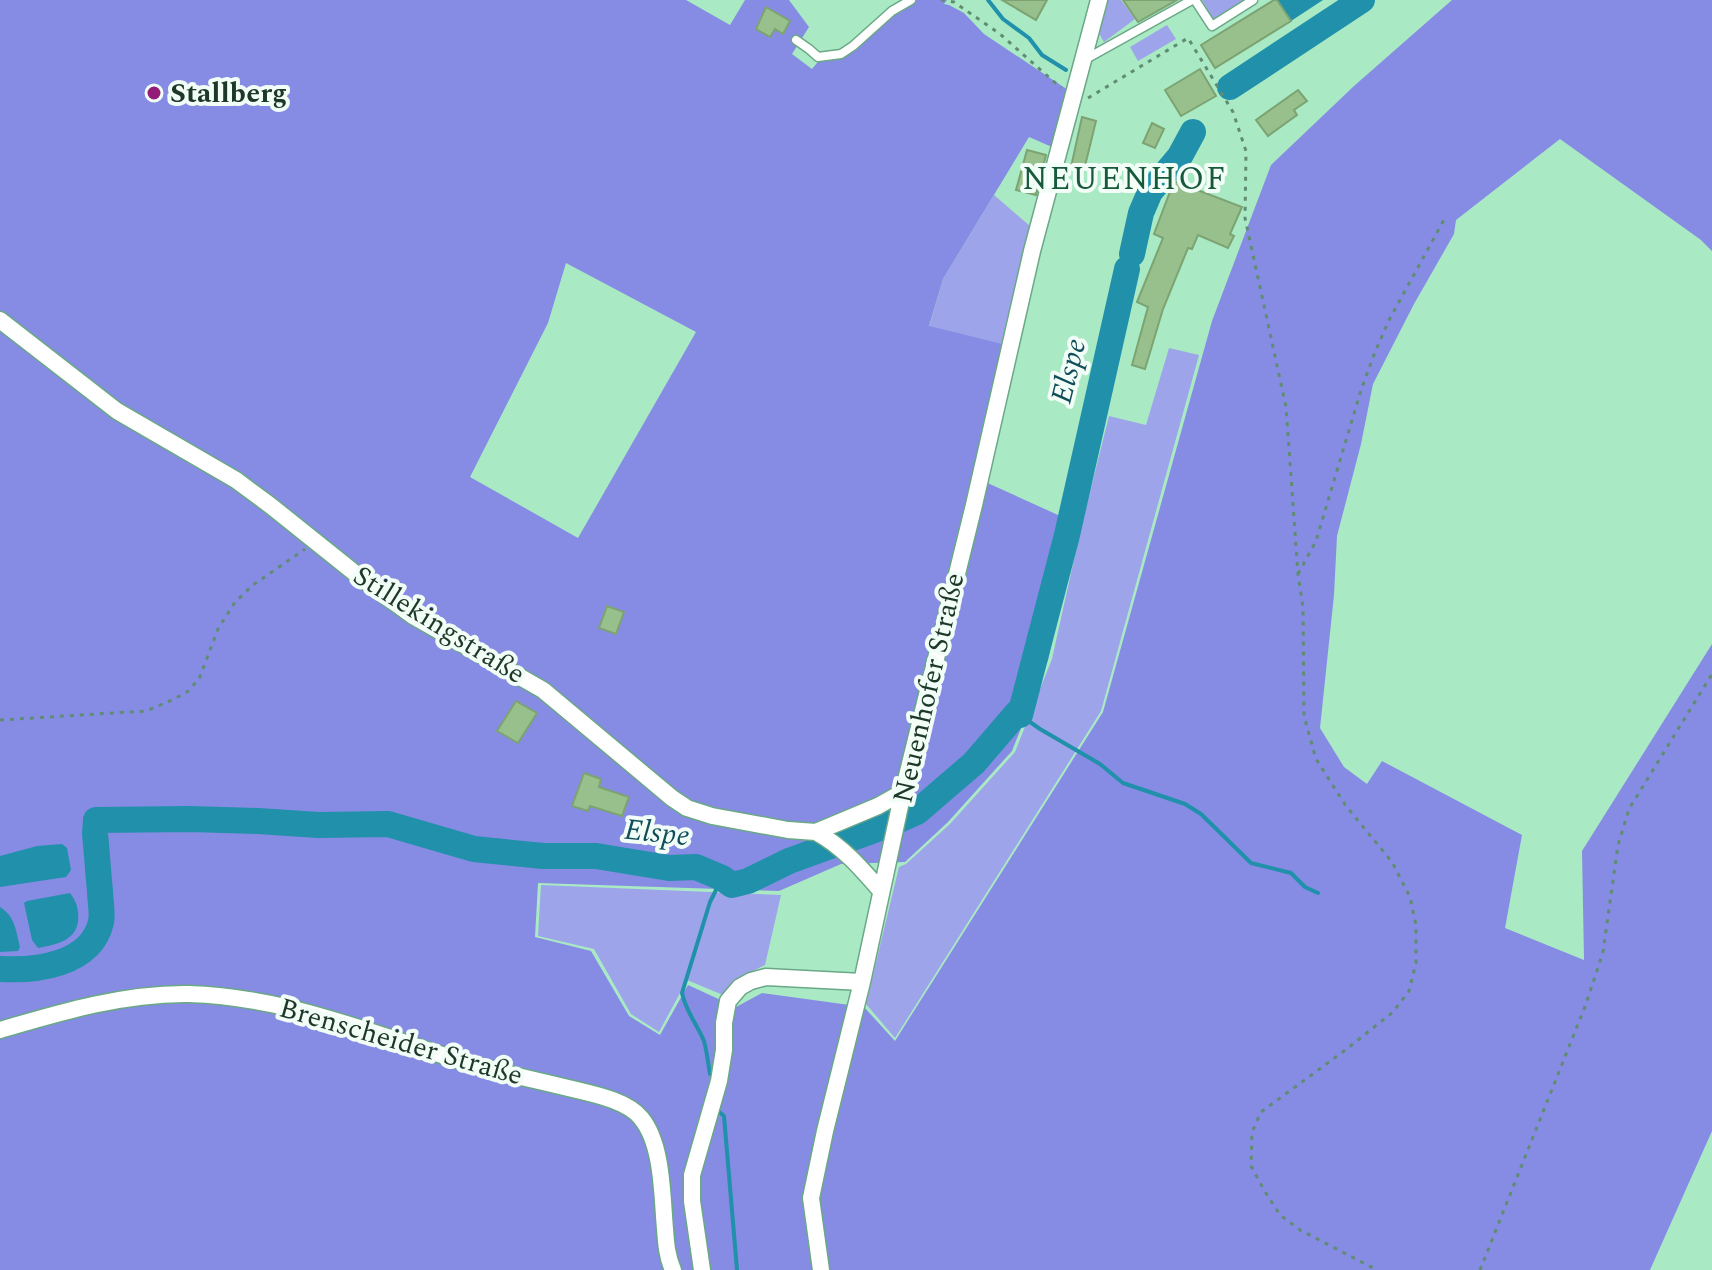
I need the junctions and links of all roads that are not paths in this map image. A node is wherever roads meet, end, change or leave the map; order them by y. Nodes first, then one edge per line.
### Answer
1 (911, 0) edge
2 (1099, 0) edge
3 (1193, 0) edge
4 (1253, 0) edge
5 (796, 40) dead end
6 (1082, 61) junction
7 (0, 320) edge
8 (902, 800) junction
9 (823, 835) junction
10 (881, 891) junction
11 (862, 982) junction
12 (0, 1030) edge
13 (673, 1270) edge
14 (702, 1270) edge
15 (821, 1270) edge

1 - 5 lane
2 - 6 street, Neuenhofer Straße
3 - 4 lane
3 - 6 lane
6 - 8 street, Neuenhofer Straße
7 - 9 street, Stillekingstraße
8 - 9 street, Stillekingstraße
8 - 10 street, Neuenhofer Straße
9 - 10 street
10 - 11 street, Neuenhofer Straße
11 - 14 street
11 - 15 street, Neuenhofer Straße
12 - 13 street, Brenscheider Straße

